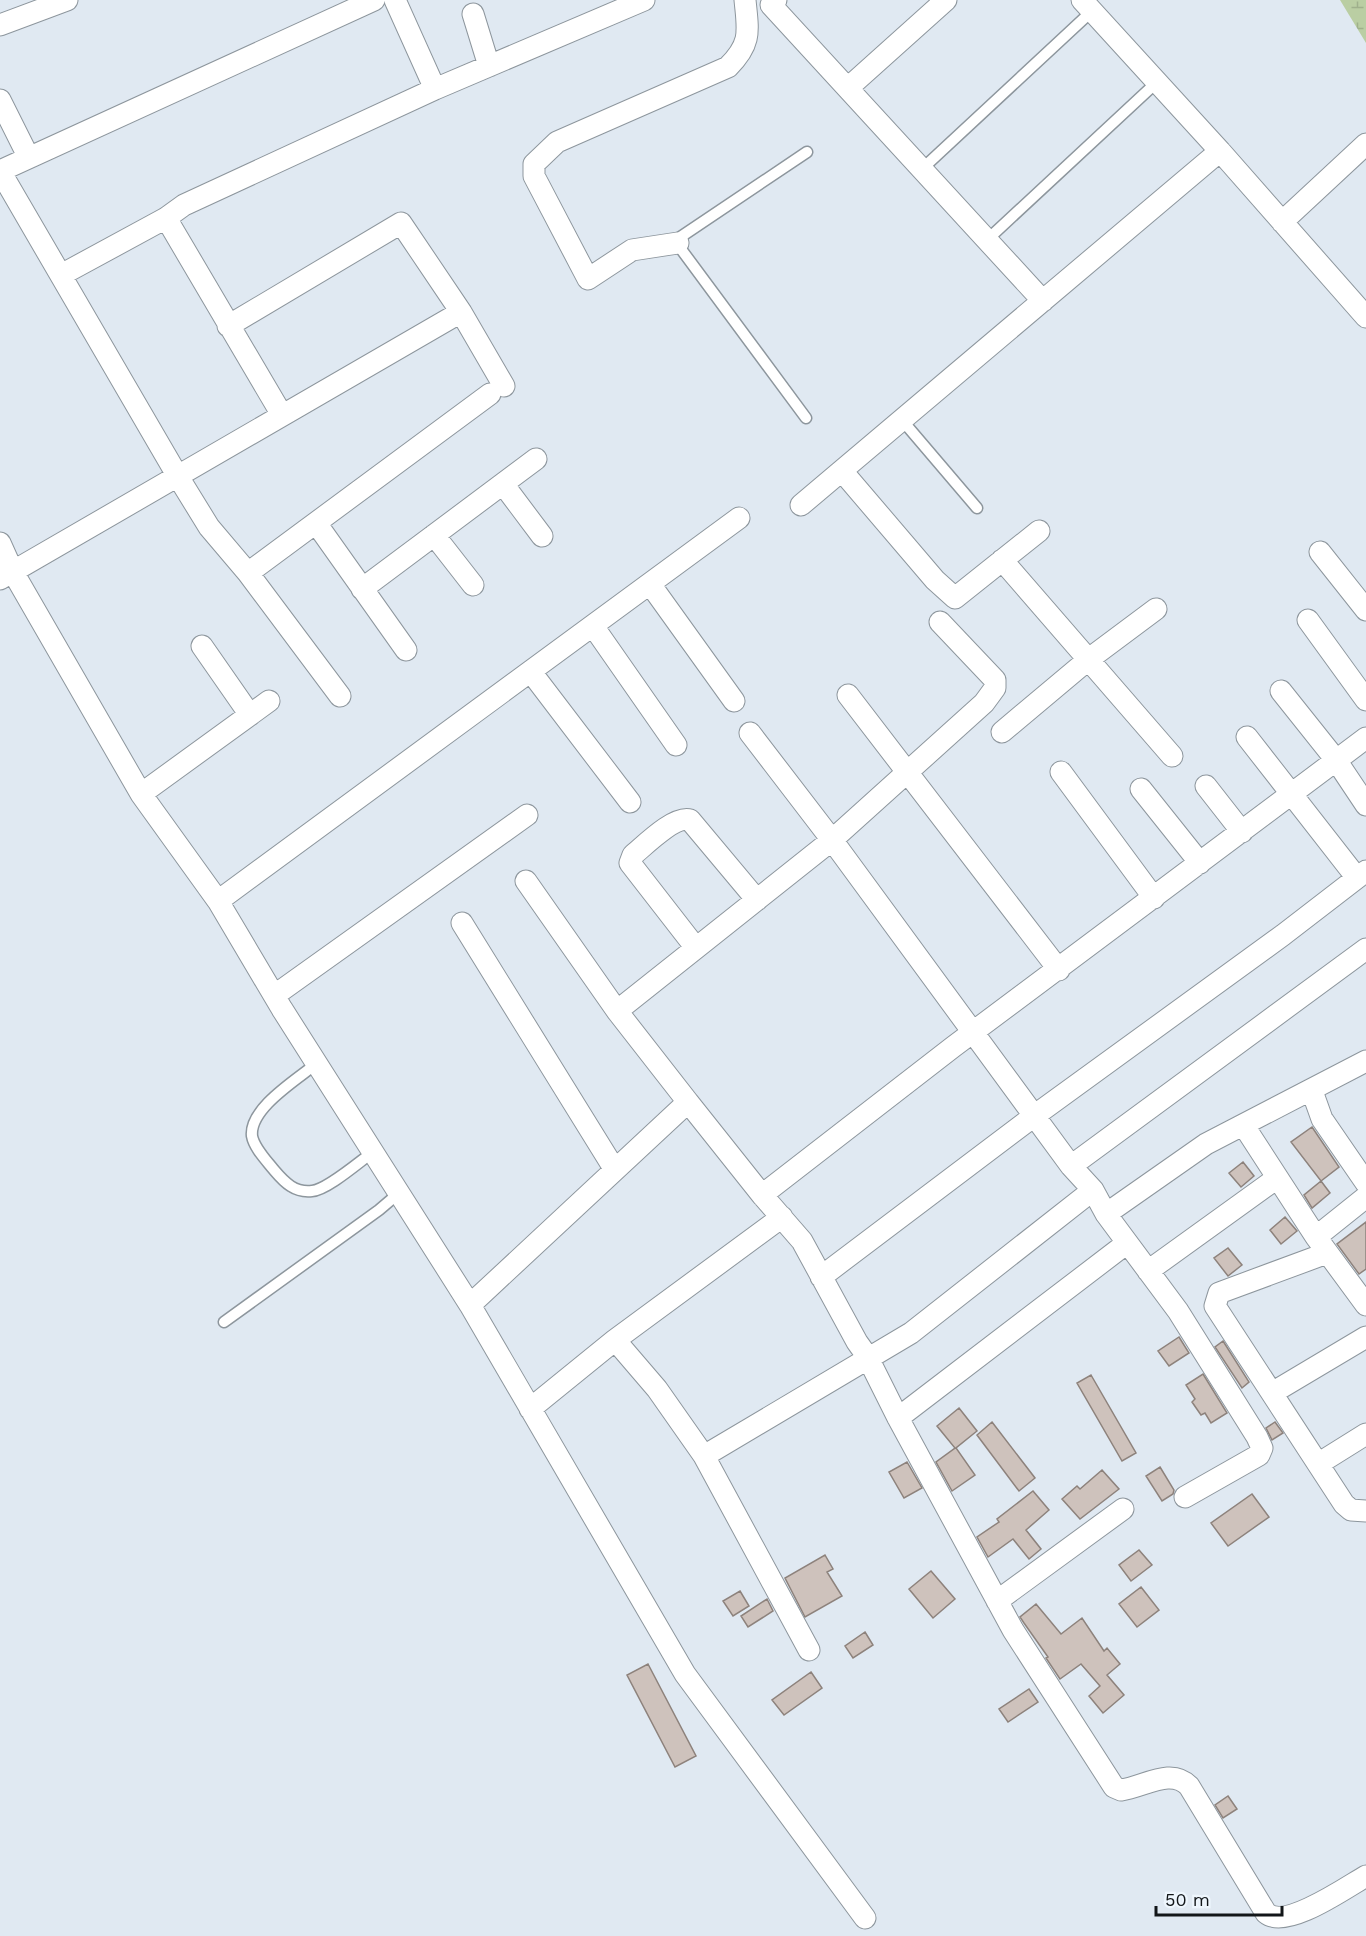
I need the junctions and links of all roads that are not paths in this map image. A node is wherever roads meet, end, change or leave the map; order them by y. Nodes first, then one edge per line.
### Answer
1 (67, 0) edge
2 (374, 0) edge
3 (395, 0) edge
4 (644, 0) edge
5 (745, 0) edge
6 (776, 0) edge
7 (946, 0) edge
8 (1087, 5) edge
9 (473, 14) dead end
10 (0, 25) edge
11 (489, 66) junction
12 (1157, 82) junction
13 (849, 87) junction
14 (435, 89) junction
15 (0, 100) edge
16 (1366, 144) edge
17 (1220, 151) junction
18 (807, 152) dead end
19 (28, 156) junction
20 (922, 169) junction
21 (166, 218) junction
22 (1282, 222) junction
23 (987, 240) junction
24 (678, 243) junction
25 (61, 275) junction
26 (1043, 301) junction
27 (1363, 306) edge
28 (461, 312) junction
29 (228, 326) junction
30 (282, 415) junction
31 (806, 418) dead end
32 (902, 420) junction
33 (536, 459) dead end
34 (842, 471) junction
35 (177, 476) junction
36 (503, 484) junction
37 (801, 505) dead end
38 (977, 508) dead end
39 (739, 518) dead end
40 (316, 523) junction
41 (1039, 531) dead end
42 (434, 535) junction
43 (542, 536) dead end
44 (0, 543) edge
45 (1320, 552) dead end
46 (1002, 561) junction
47 (248, 573) junction
48 (6, 575) edge
49 (650, 584) junction
50 (473, 585) dead end
51 (362, 589) junction
52 (1156, 609) dead end
53 (1366, 610) edge
54 (1308, 620) dead end
55 (940, 622) dead end
56 (592, 626) junction
57 (202, 646) dead end
58 (406, 650) dead end
59 (1089, 659) junction
60 (531, 672) junction
61 (1281, 691) dead end
62 (848, 695) dead end
63 (340, 696) dead end
64 (1366, 700) edge
65 (269, 701) dead end
66 (734, 701) dead end
67 (250, 715) junction
68 (1002, 732) dead end
69 (750, 733) dead end
70 (1247, 737) dead end
71 (1366, 738) edge
72 (676, 745) dead end
73 (1172, 756) dead end
74 (1336, 760) junction
75 (910, 772) junction
76 (1061, 772) dead end
77 (1206, 786) dead end
78 (1141, 789) dead end
79 (141, 794) junction
80 (1292, 794) junction
81 (630, 802) dead end
82 (1366, 805) edge
83 (527, 815) dead end
84 (1242, 832) junction
85 (832, 840) junction
86 (1200, 863) junction
87 (1362, 875) edge
88 (526, 881) dead end
89 (1154, 898) junction
90 (757, 900) junction
91 (218, 901) junction
92 (462, 923) dead end
93 (696, 948) junction
94 (1366, 949) edge
95 (1059, 970) junction
96 (275, 995) junction
97 (617, 1011) junction
98 (974, 1034) junction
99 (1366, 1062) edge
100 (317, 1064) junction
101 (1312, 1091) junction
102 (688, 1102) junction
103 (1034, 1116) junction
104 (1244, 1126) junction
105 (373, 1152) junction
106 (1071, 1166) junction
107 (615, 1170) junction
108 (1277, 1178) junction
109 (1366, 1183) edge
110 (1092, 1190) junction
111 (399, 1193) junction
112 (762, 1195) junction
113 (1366, 1197) edge
114 (1107, 1214) junction
115 (782, 1217) junction
116 (1127, 1243) junction
117 (1321, 1245) junction
118 (1148, 1271) junction
119 (821, 1277) junction
120 (1363, 1294) edge
121 (470, 1305) junction
122 (224, 1322) dead end
123 (1366, 1337) edge
124 (615, 1340) junction
125 (867, 1356) junction
126 (1272, 1394) junction
127 (530, 1409) junction
128 (898, 1418) junction
129 (1366, 1434) edge
130 (704, 1456) junction
131 (1318, 1464) junction
132 (1185, 1497) dead end
133 (1123, 1509) dead end
134 (1366, 1511) edge
135 (997, 1601) junction
136 (808, 1650) dead end
137 (1366, 1876) edge
138 (865, 1918) dead end

1 - 10 street
2 - 19 street
3 - 14 street
4 - 11 street
5 - 24 street
6 - 13 street
7 - 13 street
8 - 12 street
8 - 20 lane
9 - 11 street
11 - 14 street
12 - 17 street
12 - 23 lane
13 - 20 street
14 - 21 street
15 - 19 street
16 - 22 street
17 - 22 street
17 - 26 street
18 - 24 lane
19 - 25 street
20 - 23 street
21 - 25 street
21 - 29 street
22 - 27 street
23 - 26 street
24 - 31 lane
25 - 35 street
26 - 32 street
28 - 29 street
28 - 30 street
28 - 40 street
29 - 30 street
30 - 35 street
32 - 34 street
32 - 38 lane
33 - 36 street
34 - 37 street
34 - 46 street
35 - 47 street
35 - 48 street
36 - 42 street
36 - 43 street
39 - 49 street
40 - 47 street
40 - 51 street
41 - 46 street
42 - 50 street
42 - 51 street
44 - 48 street
45 - 53 street
46 - 59 street
47 - 63 street
48 - 79 street
49 - 56 street
49 - 66 street
51 - 58 street
52 - 59 street
54 - 64 street
55 - 75 street
56 - 60 street
56 - 72 street
57 - 67 street
59 - 68 street
59 - 73 street
60 - 81 street
60 - 91 street
61 - 74 street
62 - 75 street
65 - 67 street
67 - 79 street
69 - 85 street
70 - 80 street
71 - 74 street
74 - 80 street
74 - 82 street
75 - 85 street
75 - 95 street
76 - 89 street
77 - 84 street
78 - 86 street
79 - 91 street
80 - 84 street
80 - 87 street
83 - 96 street
84 - 86 street
85 - 90 street
85 - 98 street
86 - 89 street
87 - 103 street
88 - 97 street
89 - 95 street
90 - 93 street
90 - 93 street
91 - 96 street
92 - 107 street
93 - 97 street
94 - 106 street
95 - 98 street
96 - 100 street
97 - 102 street
98 - 103 street
98 - 112 street
99 - 101 street
100 - 105 street
100 - 105 lane
101 - 104 street
101 - 109 street
102 - 107 street
102 - 112 street
103 - 106 street
103 - 119 street
104 - 108 street
104 - 114 street
105 - 111 street
106 - 110 street
107 - 121 street
108 - 117 street
108 - 118 street
110 - 114 street
110 - 125 street
111 - 121 street
111 - 122 lane
112 - 115 street
113 - 117 street
114 - 116 street
115 - 119 street
115 - 124 street
116 - 118 street
116 - 128 street
117 - 120 street
117 - 126 street
118 - 132 street
119 - 125 street
121 - 127 street
123 - 126 street
124 - 127 street
124 - 130 street
125 - 128 street
125 - 130 street
126 - 131 street
127 - 138 street
128 - 135 street
129 - 131 street
130 - 136 street
131 - 134 street
133 - 135 street
135 - 137 street

